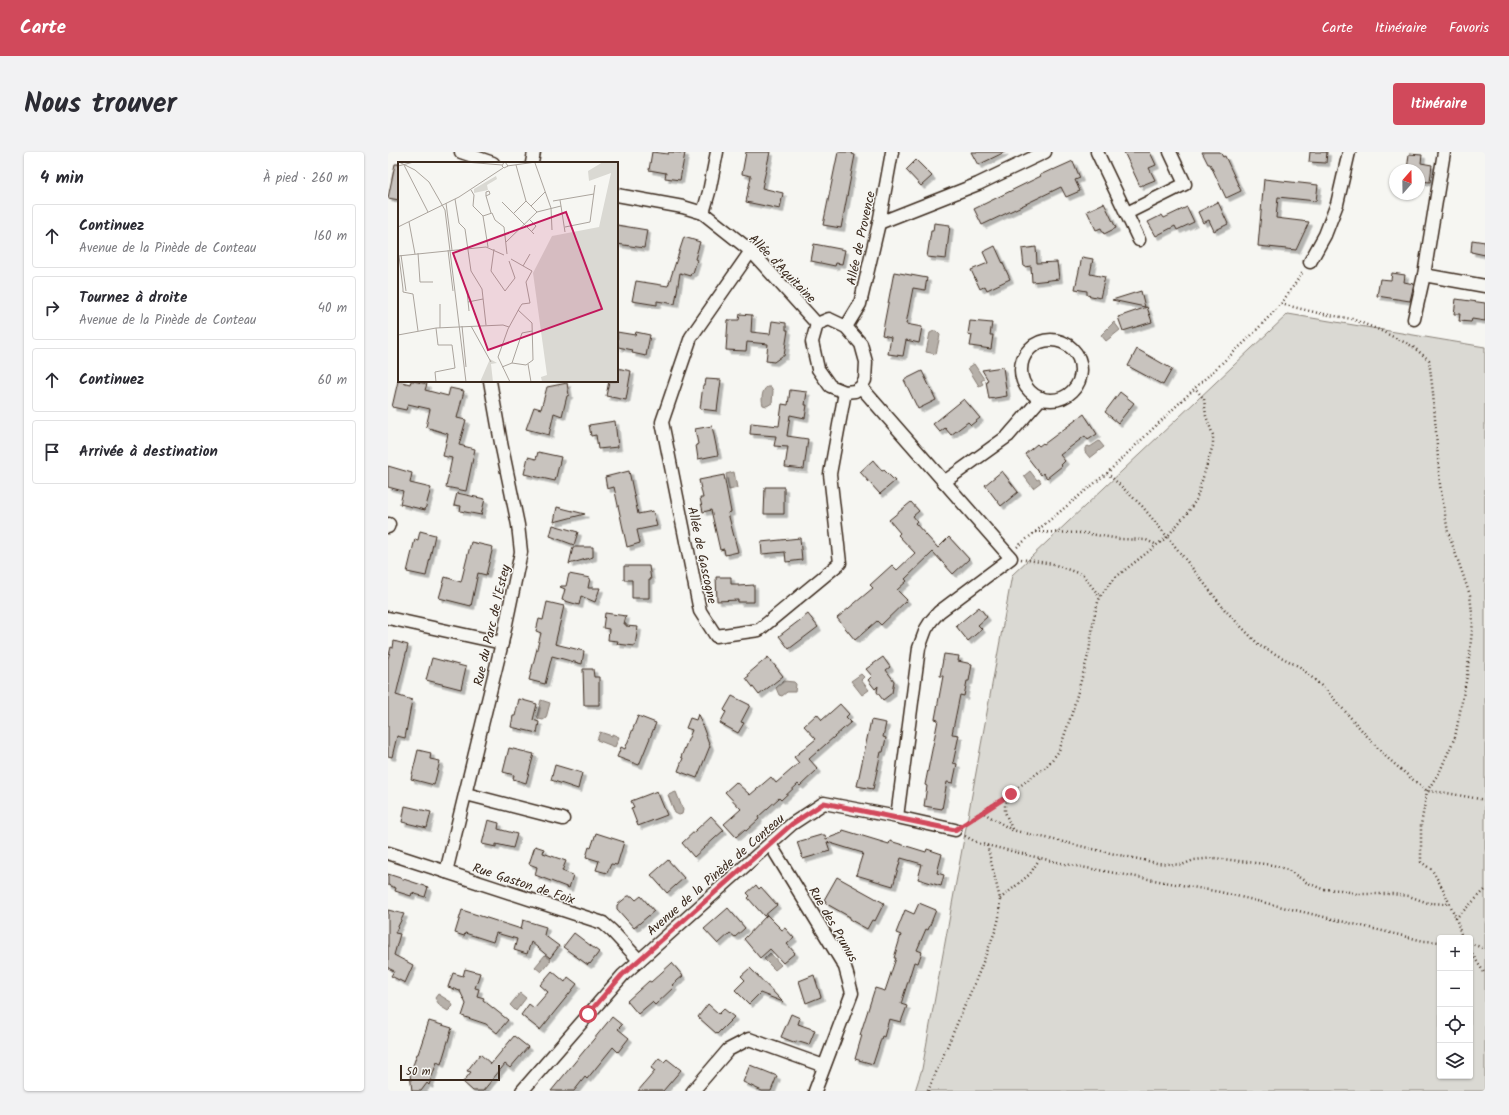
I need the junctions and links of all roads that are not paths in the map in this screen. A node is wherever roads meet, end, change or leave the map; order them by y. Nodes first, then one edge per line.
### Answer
1 (461, 152) edge
2 (534, 152) edge
3 (717, 152) edge
4 (892, 152) edge
5 (1045, 152) edge
6 (1097, 152) edge
7 (1170, 152) edge
8 (1349, 152) edge
9 (1444, 152) edge
10 (490, 162) edge
11 (532, 162) edge
12 (618, 195) edge
13 (702, 213) junction
14 (1127, 214) junction
15 (879, 223) junction
16 (1139, 240) dead end
17 (751, 251) junction
18 (1310, 262) road end
19 (1424, 275) junction
20 (1485, 286) edge
21 (1414, 319) dead end
22 (817, 324) junction
23 (846, 327) junction
24 (490, 382) edge
25 (861, 387) junction
26 (845, 392) junction
27 (1041, 398) junction
28 (944, 482) junction
29 (388, 618) edge
30 (502, 643) junction
31 (466, 794) junction
32 (897, 817) junction
33 (563, 819) dead end
34 (955, 830) road end
35 (770, 844) junction
36 (388, 853) edge
37 (446, 872) junction
38 (639, 960) junction
39 (824, 1066) junction
40 (522, 1091) edge
41 (693, 1091) edge
42 (815, 1091) edge

1 - 10 street
2 - 11 street
3 - 13 street
4 - 15 street, Allée de Provence
5 - 15 street
6 - 14 street
7 - 14 street
8 - 18 street
9 - 19 street
12 - 13 street, Allée d'Aquitaine
13 - 17 street, Allée d'Aquitaine
14 - 16 street
15 - 23 street, Allée de Provence
17 - 22 street, Allée d'Aquitaine
17 - 26 street, Allée de Gascogne
19 - 20 street
19 - 21 street
22 - 23 street
22 - 26 street
23 - 25 street
24 - 30 street, Rue du Parc de l'Estey
25 - 26 street
25 - 28 street
27 - 27 street
27 - 28 street
28 - 32 street
29 - 30 street
30 - 31 street, Rue du Parc de l'Estey
31 - 33 street
31 - 37 street, Rue du Parc de l'Estey
32 - 34 street, Avenue de la Pinède de Conteau
32 - 35 street, Avenue de la Pinède de Conteau
35 - 38 street, Avenue de la Pinède de Conteau
35 - 39 street, Rue des Prunus
36 - 37 street, Rue Gaston de Foix
37 - 38 street, Rue Gaston de Foix
38 - 40 street, Avenue de la Pinède de Conteau
39 - 41 street
39 - 42 street, Rue des Prunus

